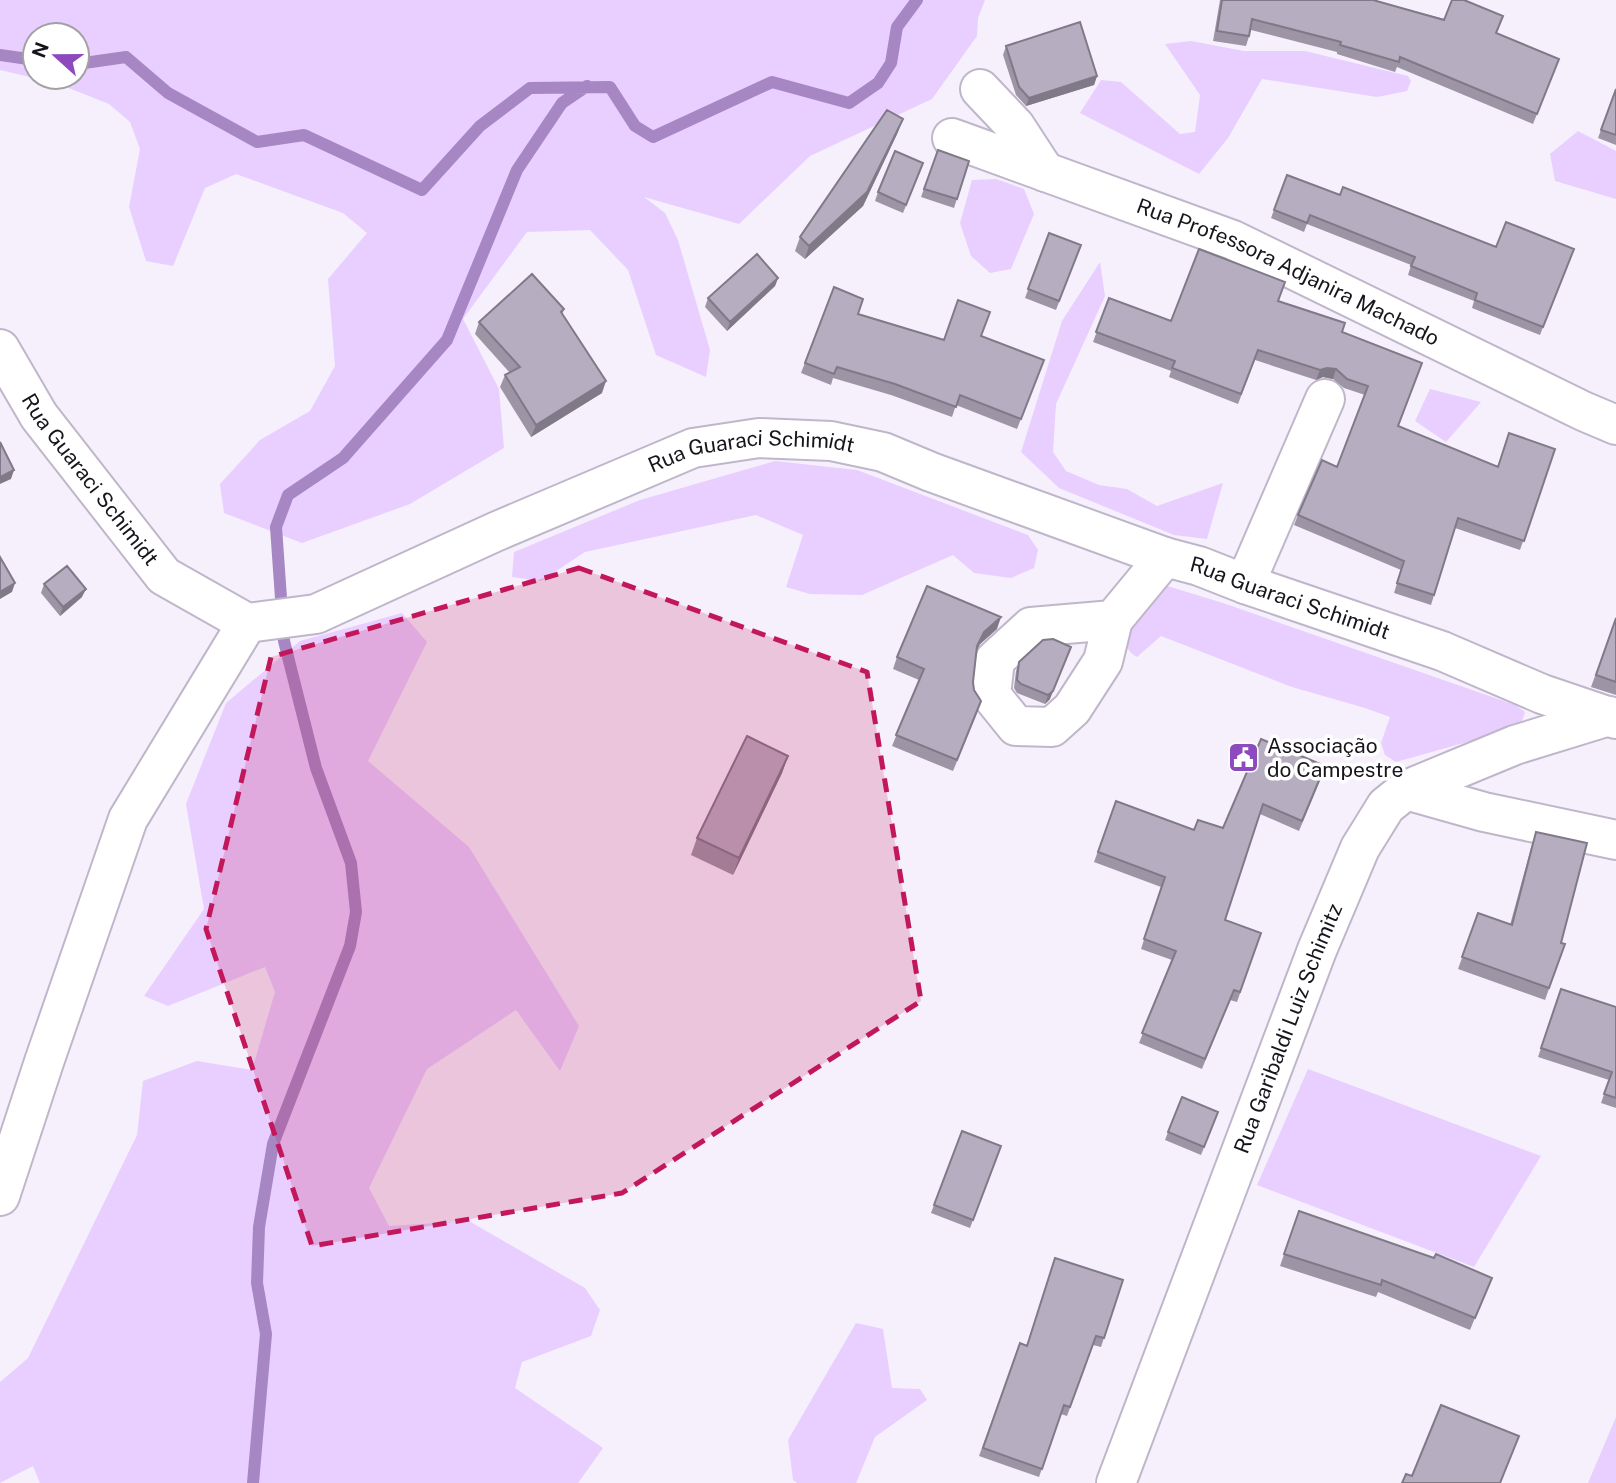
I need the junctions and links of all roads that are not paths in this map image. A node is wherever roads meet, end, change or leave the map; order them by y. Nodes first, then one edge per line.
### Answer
1 (980, 89) dead end
2 (952, 138) dead end
3 (1045, 172) junction
4 (0, 349) edge
5 (1325, 399) dead end
6 (1616, 425) edge
7 (1165, 557) junction
8 (1245, 584) junction
9 (1113, 620) dead end
10 (247, 623) junction
11 (1613, 718) edge
12 (1406, 790) junction
13 (1616, 840) edge
14 (0, 1196) edge
15 (1116, 1483) edge

1 - 3 street
2 - 3 street, Rua Professora Adjanira Machado
3 - 6 street, Rua Professora Adjanira Machado
4 - 10 street, Rua Guaraci Schimidt
5 - 8 street
7 - 8 street, Rua Guaraci Schimidt
7 - 9 street
7 - 10 street, Rua Guaraci Schimidt
8 - 11 street, Rua Guaraci Schimidt
10 - 14 street
11 - 12 street, Rua Garibaldi Luiz Schimitz
12 - 13 street
12 - 15 street, Rua Garibaldi Luiz Schimitz

